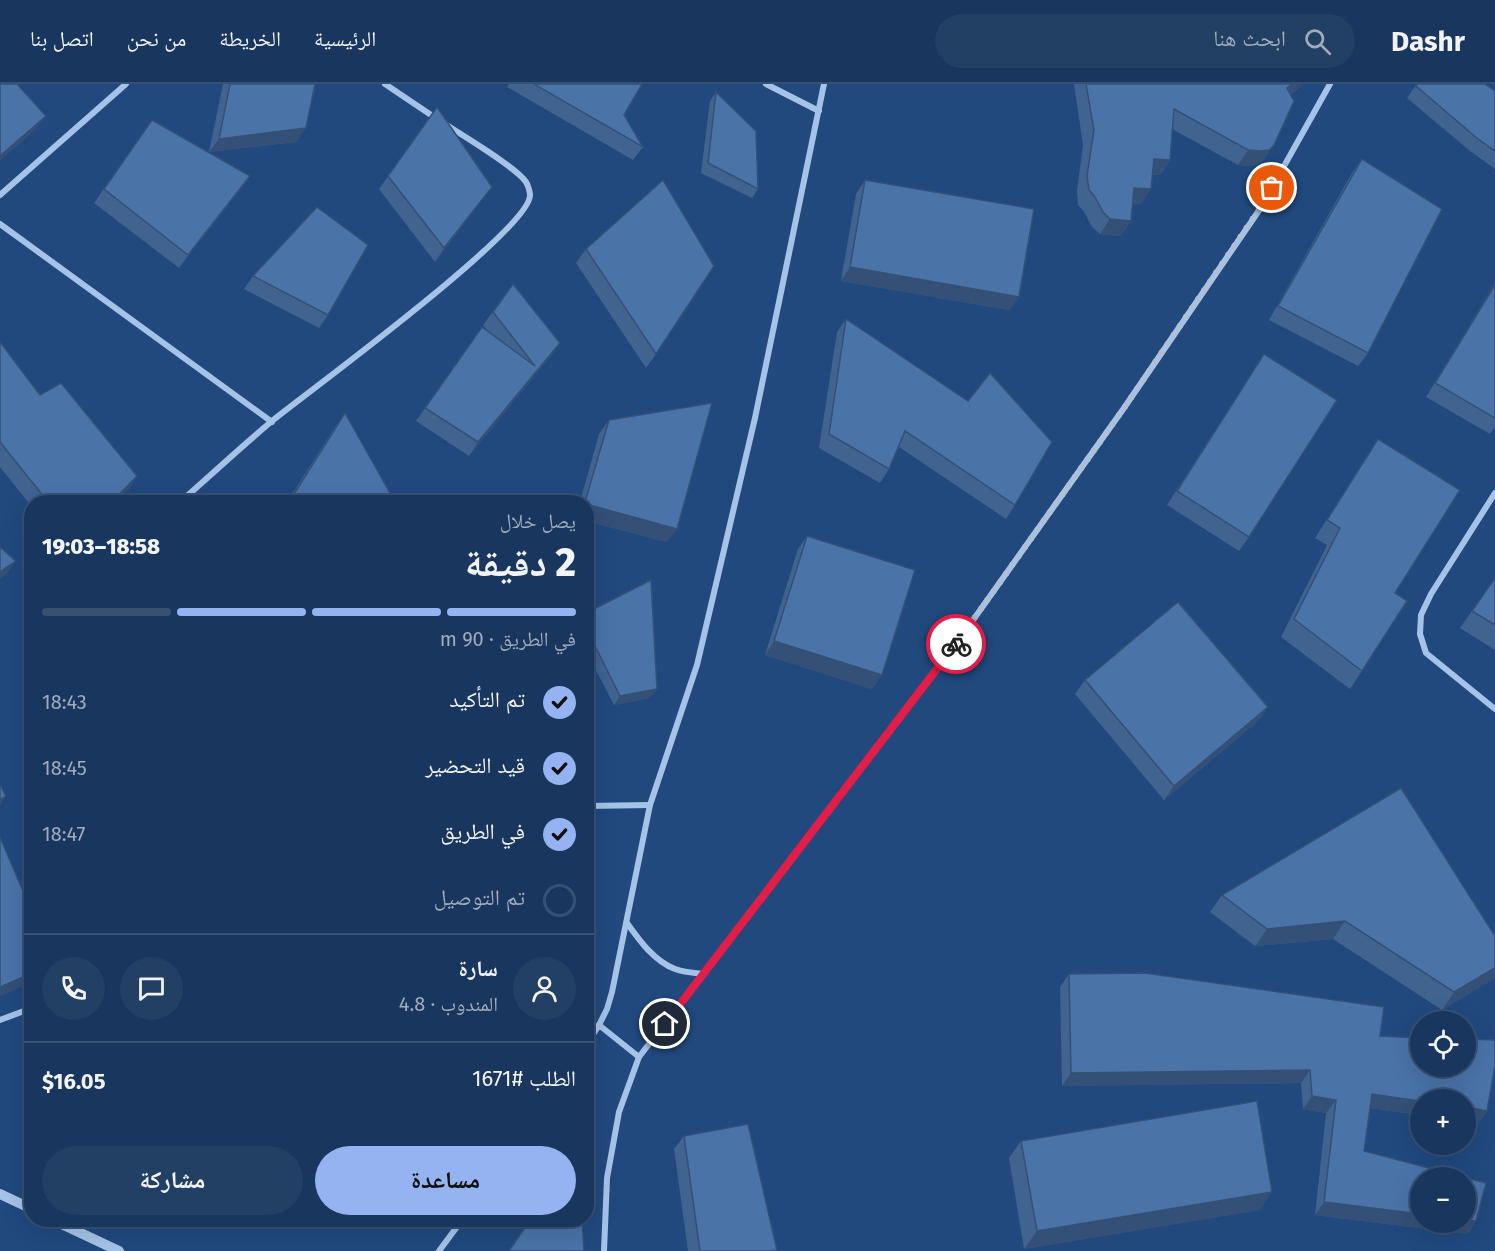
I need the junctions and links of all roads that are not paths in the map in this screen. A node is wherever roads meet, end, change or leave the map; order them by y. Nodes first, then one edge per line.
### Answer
1 (126, 84) edge
2 (385, 84) edge
3 (766, 84) edge
4 (824, 84) edge
5 (1330, 84) edge
6 (819, 111) junction
7 (0, 195) edge
8 (0, 224) edge
9 (272, 422) junction
10 (1495, 493) edge
11 (188, 495) edge
12 (1495, 709) edge
13 (650, 805) junction
14 (594, 806) edge
15 (627, 923) junction
16 (703, 974) junction
17 (24, 1011) edge
18 (0, 1020) edge
19 (599, 1026) junction
20 (594, 1034) edge
21 (639, 1057) junction
22 (0, 1194) edge
23 (24, 1205) edge
24 (68, 1227) edge
25 (457, 1227) edge
26 (119, 1251) edge
27 (439, 1251) edge
28 (604, 1251) edge

1 - 7 street
2 - 9 street
3 - 6 street
4 - 6 street
5 - 16 street
6 - 13 street
8 - 9 street
9 - 11 street
10 - 12 street
13 - 14 street
13 - 15 street
15 - 16 street
15 - 19 street
16 - 21 street
17 - 18 street
19 - 20 street
19 - 21 street
21 - 28 street
22 - 23 street
24 - 26 street
25 - 27 street

